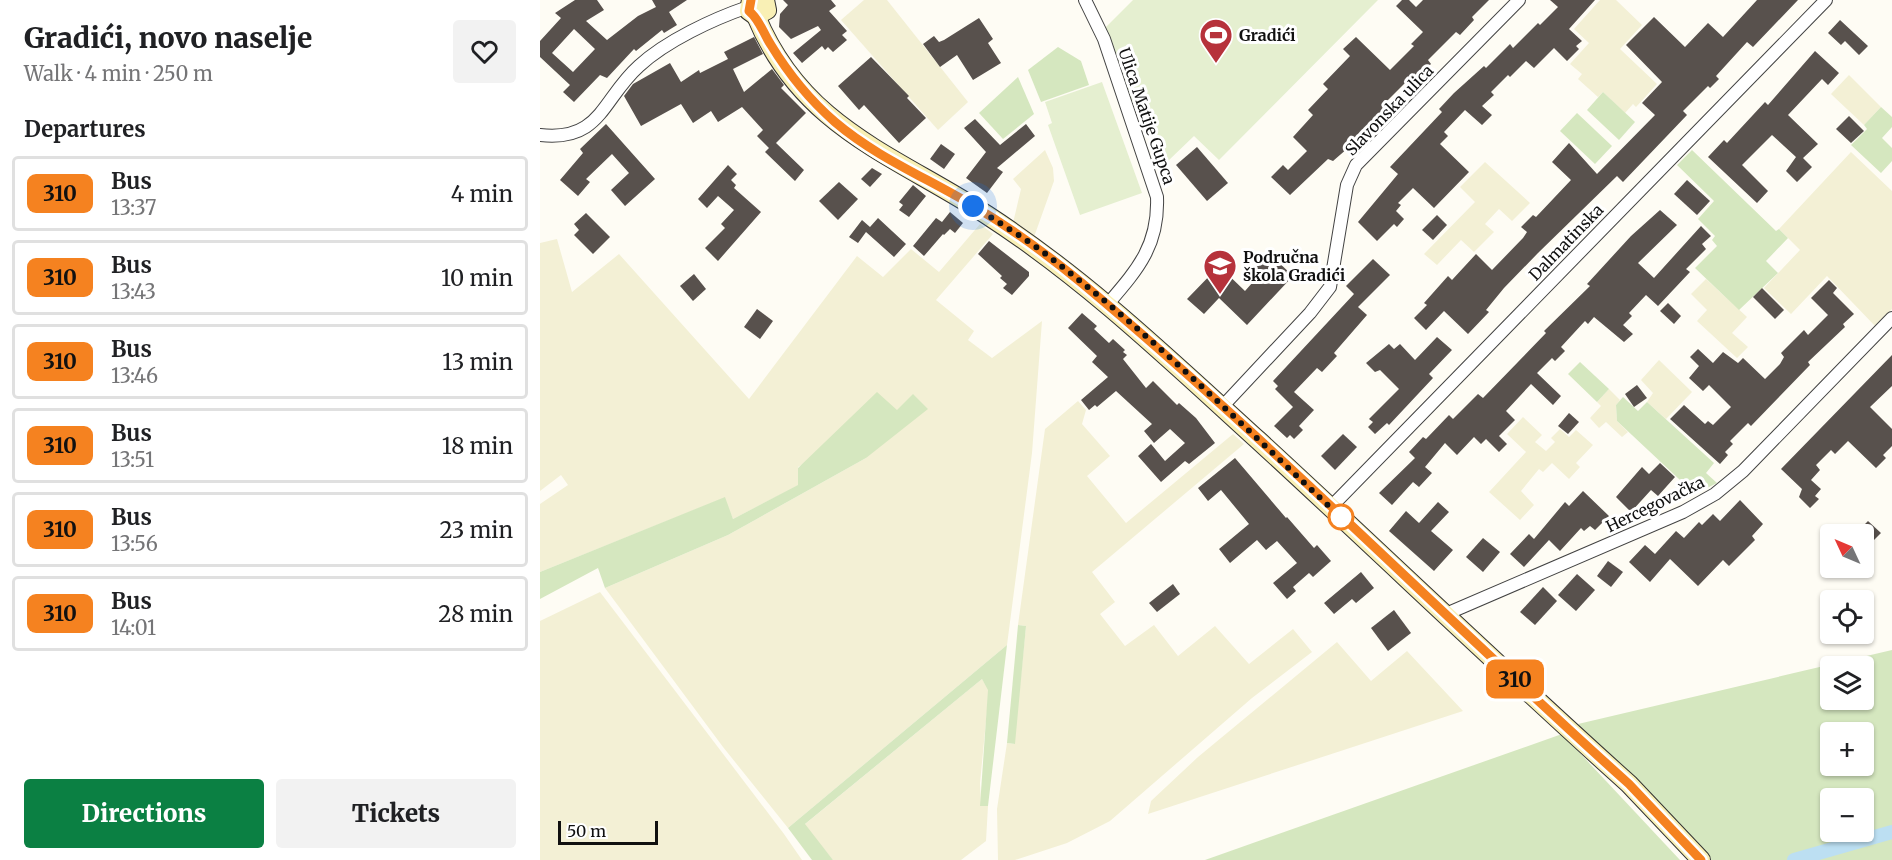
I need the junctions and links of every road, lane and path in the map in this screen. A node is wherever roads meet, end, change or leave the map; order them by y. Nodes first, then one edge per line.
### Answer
1 (765, 0) edge
2 (1085, 0) edge
3 (1519, 0) edge
4 (1826, 0) edge
5 (752, 8) edge
6 (540, 135) edge
7 (1107, 305) junction
8 (1892, 318) edge
9 (1221, 407) junction
10 (1331, 507) junction
11 (1446, 614) junction
12 (1701, 860) edge

1 - 5 street
2 - 7 street, Ulica Matije Gupca
3 - 9 street, Slavonska ulica
4 - 10 street, Dalmatinska
5 - 6 street
5 - 7 street
7 - 9 street
8 - 11 street, Hercegovačka
9 - 10 street
10 - 11 street
11 - 12 street

